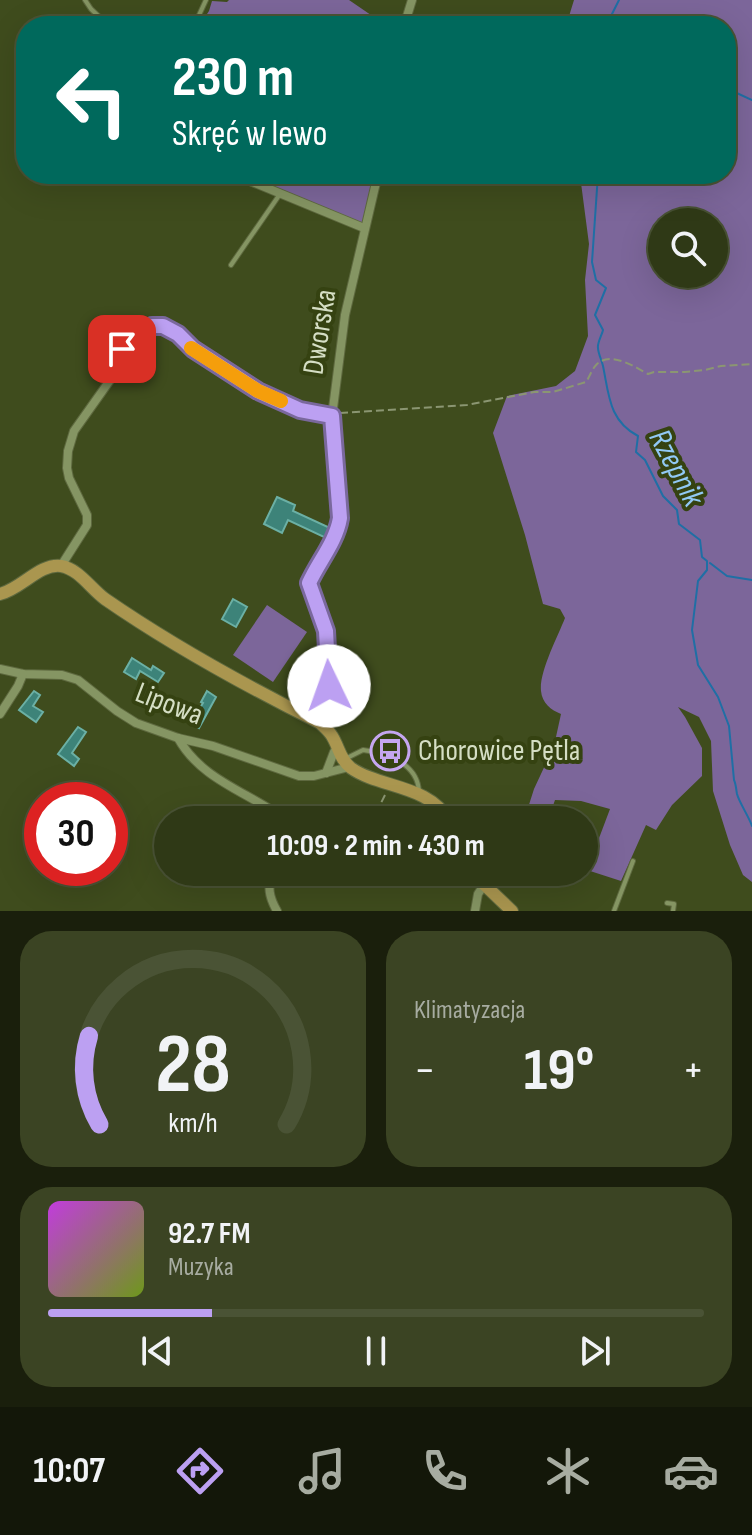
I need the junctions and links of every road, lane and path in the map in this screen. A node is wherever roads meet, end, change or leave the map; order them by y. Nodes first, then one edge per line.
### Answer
1 (85, 0) edge
2 (98, 16) edge
3 (258, 184) edge
4 (375, 184) edge
5 (280, 193) junction
6 (364, 228) junction
7 (231, 265) dead end
8 (152, 326) joint
9 (752, 364) edge
10 (332, 415) junction
11 (61, 566) junction
12 (0, 594) edge
13 (0, 669) edge
14 (23, 674) junction
15 (0, 714) edge
16 (325, 728) junction
17 (178, 738) junction
18 (343, 759) junction
19 (326, 773) junction
20 (390, 784) junction
21 (418, 794) junction
22 (262, 806) edge
23 (379, 806) edge
24 (436, 806) edge
25 (633, 861) dead end
26 (269, 886) edge
27 (483, 886) edge
28 (485, 886) edge
29 (667, 903) dead end
30 (277, 911) edge
31 (475, 911) edge
32 (512, 911) edge
33 (614, 911) edge
34 (673, 911) edge

1 - 2 lane
3 - 5 street
4 - 6 street, Dworska
5 - 6 street
5 - 7 lane
6 - 10 street, Dworska
8 - 10 lane
8 - 11 street
9 - 10 path
10 - 16 street, Dworska
11 - 12 street
11 - 16 street
13 - 14 street, Lipowa
14 - 15 street
14 - 17 street, Lipowa
16 - 18 street
17 - 19 street, Lipowa
17 - 22 street
18 - 19 street, Lipowa
18 - 19 street
18 - 20 street
18 - 21 lane
20 - 21 street
20 - 23 path
21 - 24 street
25 - 33 lane
26 - 30 street
27 - 31 street
28 - 32 street
29 - 34 lane

